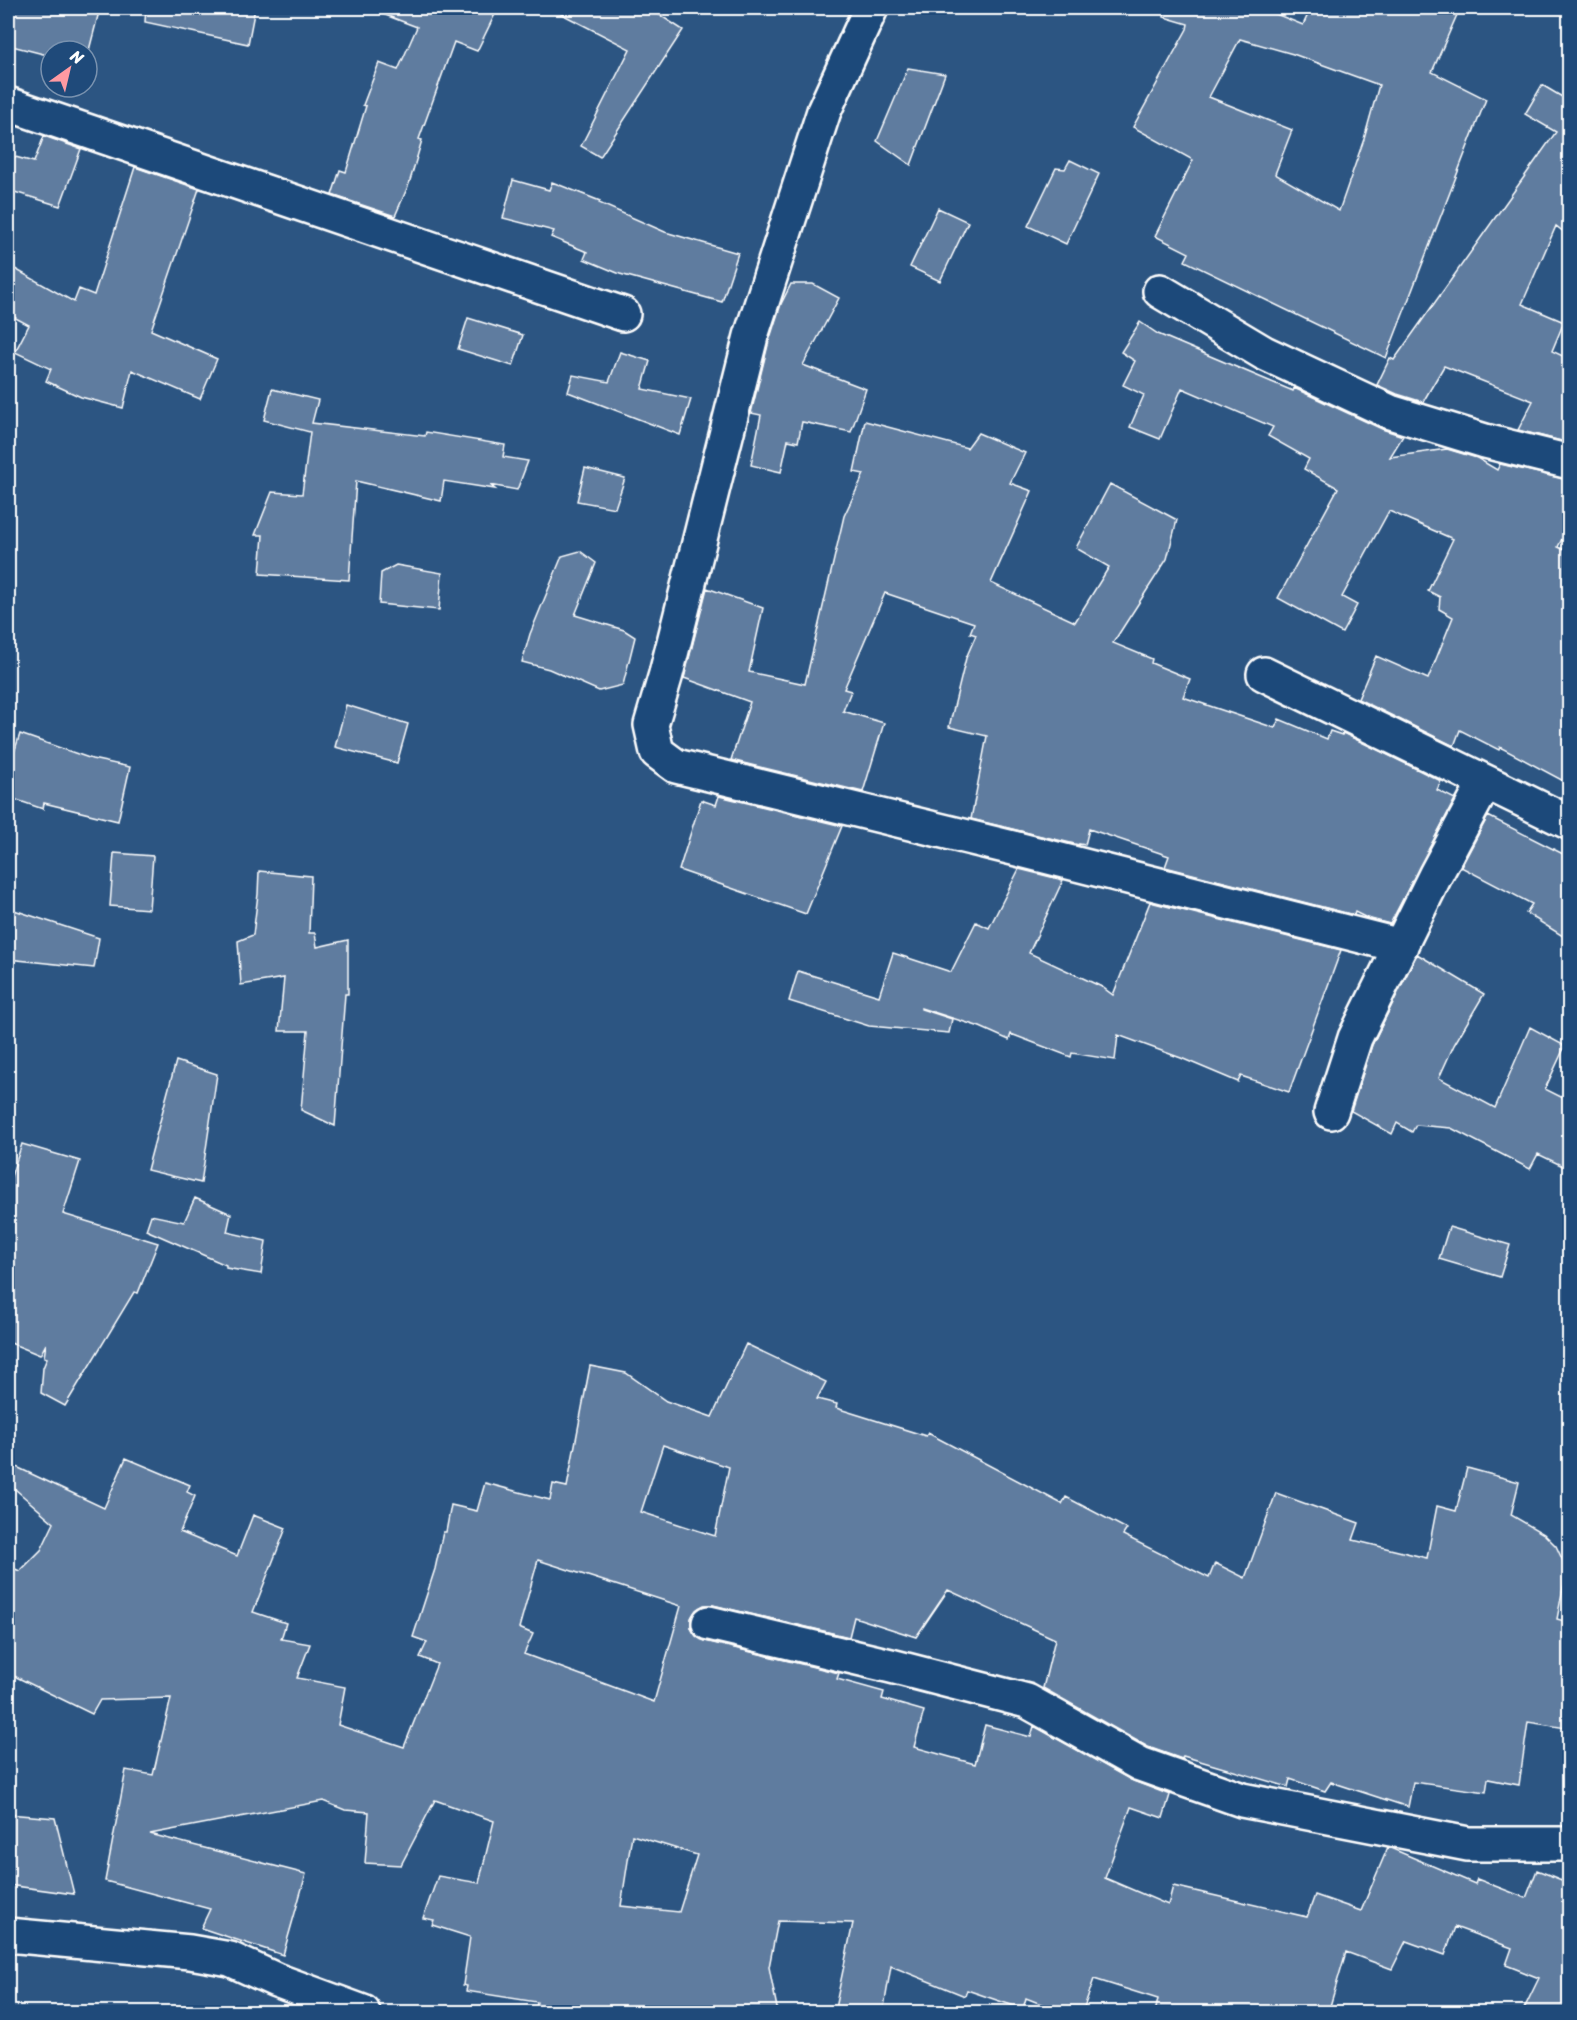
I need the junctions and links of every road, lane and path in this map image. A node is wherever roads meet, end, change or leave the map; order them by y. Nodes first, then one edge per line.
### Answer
1 (871, 8) edge
2 (8, 104) edge
3 (1160, 291) dead end
4 (623, 314) dead end
5 (1569, 462) edge
6 (1264, 674) dead end
7 (1485, 783) junction
8 (1569, 823) edge
9 (1401, 946) junction
10 (1331, 1112) dead end
11 (709, 1623) dead end
12 (1569, 1844) edge
13 (8, 1935) edge
14 (363, 2013) edge

1 - 9 street
2 - 4 street
3 - 5 street
6 - 7 street
7 - 8 street
7 - 9 street
9 - 10 street
11 - 12 street
13 - 14 street

